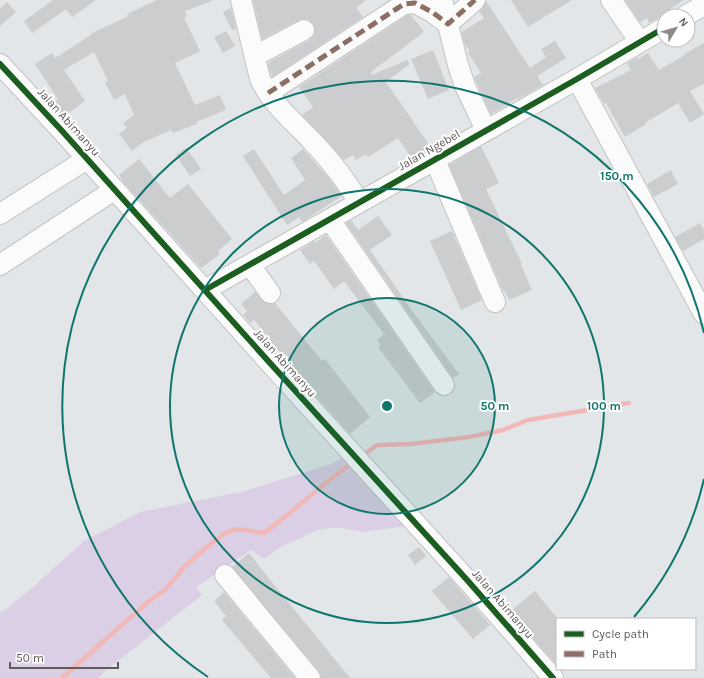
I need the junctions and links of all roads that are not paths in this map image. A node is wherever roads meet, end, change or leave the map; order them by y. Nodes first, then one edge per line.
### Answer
1 (241, 0) edge
2 (442, 0) edge
3 (475, 0) edge
4 (611, 0) edge
5 (448, 24) junction
6 (304, 30) dead end
7 (656, 33) edge
8 (640, 42) junction
9 (255, 56) junction
10 (0, 64) edge
11 (577, 80) junction
12 (268, 93) junction
13 (486, 130) junction
14 (87, 159) junction
15 (435, 160) junction
16 (114, 190) junction
17 (360, 203) junction
18 (0, 214) edge
19 (330, 220) junction
20 (250, 265) junction
21 (0, 266) edge
22 (205, 290) junction
23 (270, 293) dead end
24 (495, 302) dead end
25 (704, 314) edge
26 (444, 385) dead end
27 (225, 575) dead end
28 (310, 678) edge
29 (553, 678) edge

1 - 9 street
2 - 5 street
3 - 5 street
4 - 8 street
5 - 12 street
5 - 13 street
6 - 9 street
7 - 8 street, Jalan Ngebel
8 - 11 street, Jalan Ngebel
9 - 12 street
10 - 14 street, Jalan Abimanyu
11 - 13 street, Jalan Ngebel
11 - 25 street
12 - 17 street
13 - 15 street, Jalan Ngebel
14 - 16 street, Jalan Abimanyu
14 - 18 street
15 - 17 street, Jalan Ngebel
15 - 24 street
16 - 21 street
16 - 22 street, Jalan Abimanyu
17 - 19 street, Jalan Ngebel
19 - 20 street, Jalan Ngebel
19 - 26 street
20 - 22 street, Jalan Ngebel
20 - 23 street
22 - 29 street, Jalan Abimanyu
27 - 28 street

